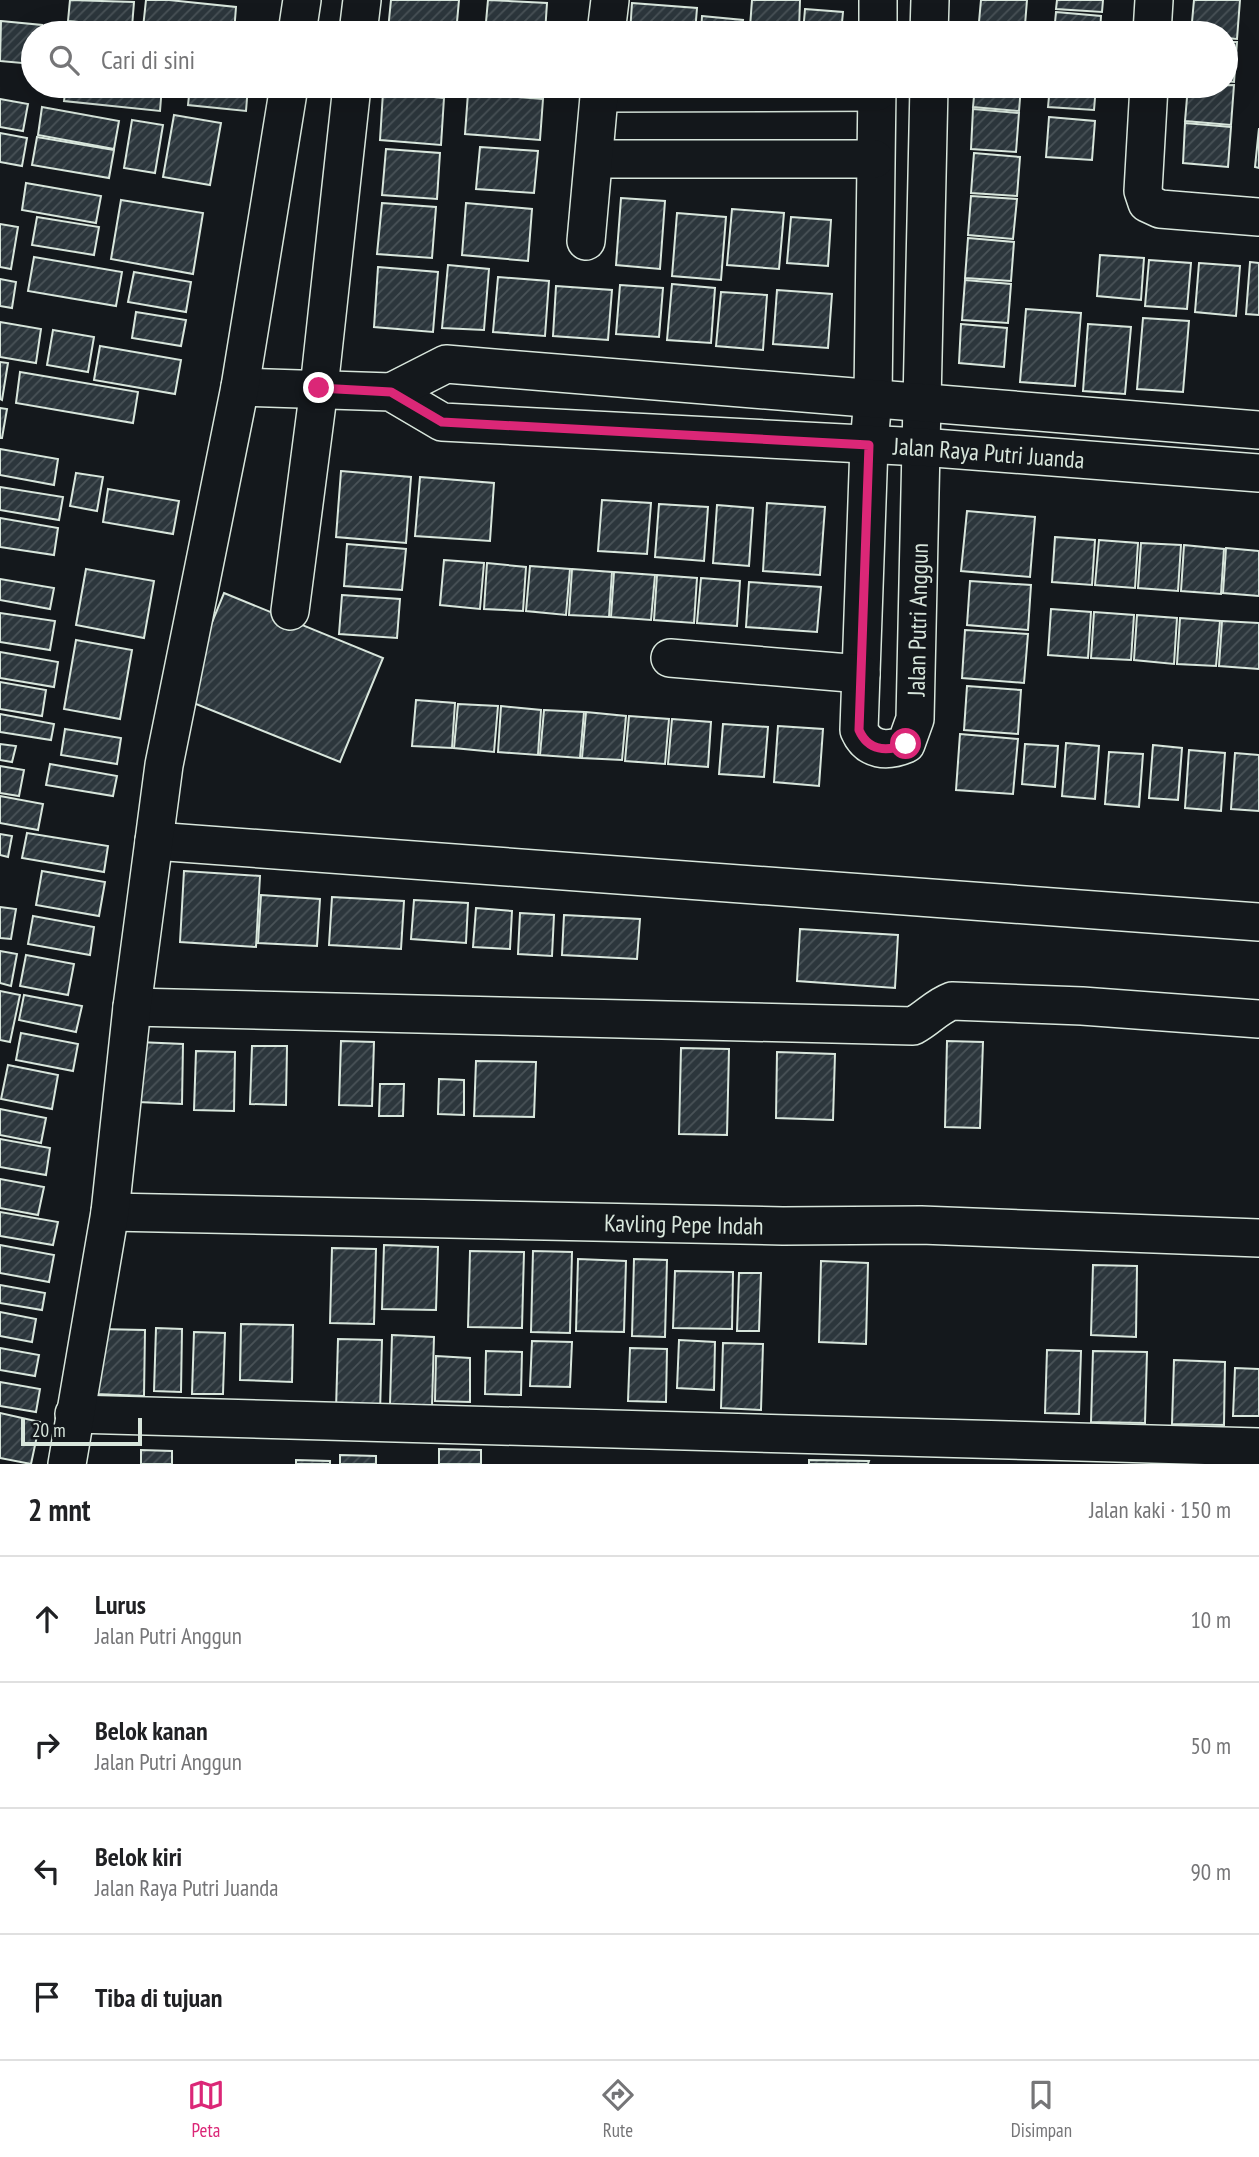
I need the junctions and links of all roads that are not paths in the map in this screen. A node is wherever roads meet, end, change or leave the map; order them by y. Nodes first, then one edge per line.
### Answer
1 (302, 0) edge
2 (362, 0) edge
3 (610, 0) edge
4 (878, 0) edge
5 (930, 0) edge
6 (1154, 0) edge
7 (299, 21) edge
8 (359, 21) edge
9 (607, 21) edge
10 (878, 21) edge
11 (929, 21) edge
12 (1153, 21) edge
13 (287, 98) edge
14 (351, 98) edge
15 (599, 98) edge
16 (877, 98) edge
17 (929, 98) edge
18 (1148, 98) edge
19 (595, 159) junction
20 (874, 159) junction
21 (1259, 217) edge
22 (586, 242) dead end
23 (240, 387) junction
24 (319, 388) junction
25 (391, 392) junction
26 (873, 397) junction
27 (922, 401) junction
28 (1259, 430) edge
29 (869, 445) junction
30 (920, 447) junction
31 (1259, 473) edge
32 (290, 611) dead end
33 (670, 658) dead end
34 (861, 674) junction
35 (154, 841) junction
36 (1259, 922) edge
37 (132, 1007) junction
38 (1259, 1019) edge
39 (110, 1212) junction
40 (1259, 1238) edge
41 (74, 1414) junction
42 (1259, 1447) edge
43 (67, 1464) edge

1 - 7 street
2 - 8 street
3 - 9 street
4 - 10 street
5 - 11 street
6 - 12 street
13 - 23 street
14 - 24 street
15 - 19 street
16 - 20 street, Jalan Putri Anggun
17 - 27 street, Jalan Putri Anggun
18 - 21 street
19 - 20 street
19 - 22 street
20 - 26 street, Jalan Putri Anggun
23 - 24 street, Jalan Raya Putri Juanda
23 - 35 street
24 - 25 street, Jalan Raya Putri Juanda
24 - 32 street
25 - 26 street, Jalan Raya Putri Juanda
25 - 29 street, Jalan Raya Putri Juanda
26 - 27 street, Jalan Raya Putri Juanda
26 - 29 street, Jalan Putri Anggun
27 - 28 street, Jalan Raya Putri Juanda
27 - 30 street, Jalan Putri Anggun
29 - 30 street, Jalan Raya Putri Juanda
29 - 34 street, Jalan Putri Anggun
30 - 31 street, Jalan Raya Putri Juanda
30 - 34 street, Jalan Putri Anggun
33 - 34 street
35 - 36 street
35 - 37 street
37 - 38 street
37 - 39 street
39 - 40 street, Kavling Pepe Indah
39 - 41 street
41 - 42 street
41 - 43 street

